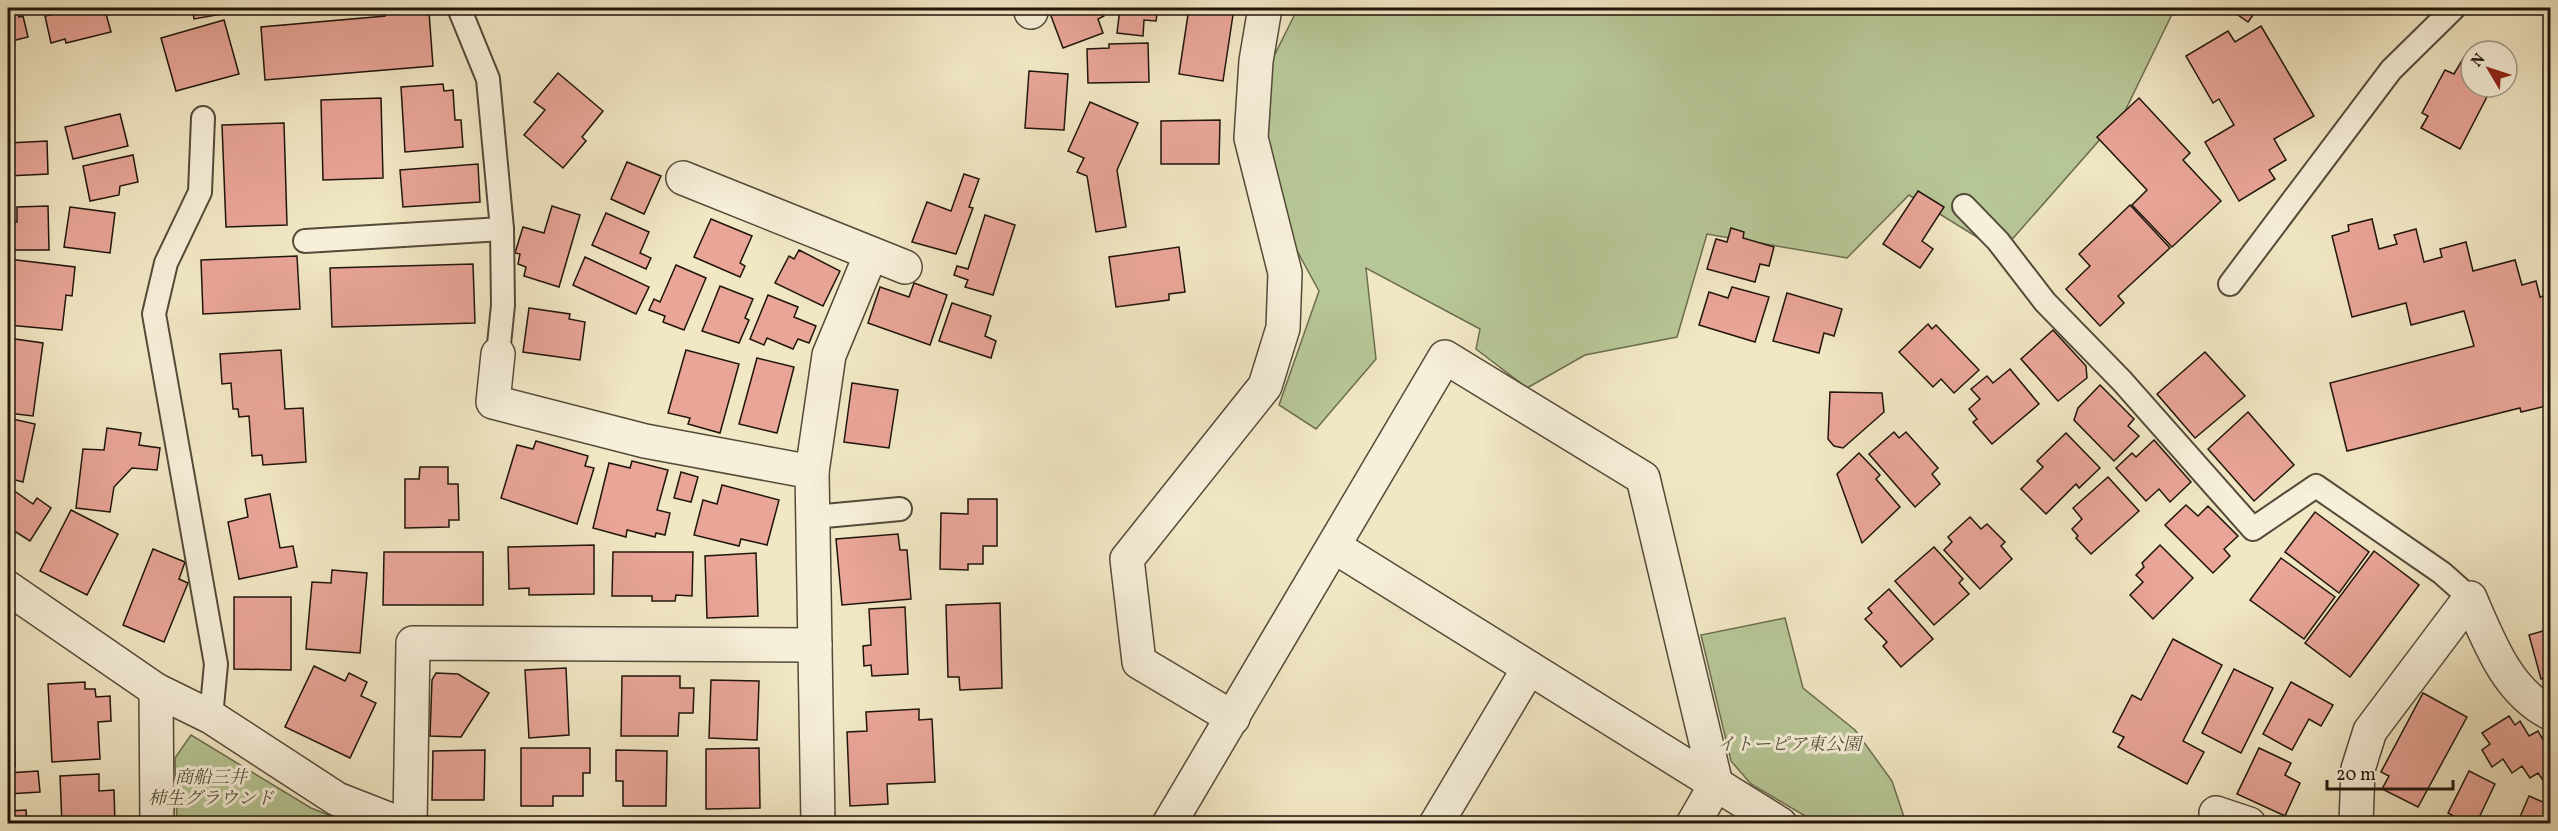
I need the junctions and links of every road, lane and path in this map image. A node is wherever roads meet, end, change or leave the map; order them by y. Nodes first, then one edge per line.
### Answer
1 (459, 8) edge
2 (1265, 8) edge
3 (2454, 8) edge
4 (203, 118) dead end
5 (683, 178) dead end
6 (1965, 206) dead end
7 (502, 229) junction
8 (305, 242) dead end
9 (871, 254) junction
10 (905, 267) dead end
11 (2230, 284) dead end
12 (498, 354) joint
13 (812, 472) junction
14 (900, 509) dead end
15 (814, 517) junction
16 (1335, 548) junction
17 (8, 588) edge
18 (2470, 598) junction
19 (815, 645) junction
20 (1529, 668) junction
21 (156, 690) junction
22 (2550, 713) edge
23 (211, 717) junction
24 (1233, 718) junction
25 (1716, 784) junction
26 (2216, 813) dead end
27 (157, 824) edge
28 (401, 824) edge
29 (410, 824) edge
30 (818, 824) edge
31 (1169, 824) edge
32 (1436, 824) edge
33 (1694, 824) edge
34 (1780, 824) edge
35 (2249, 824) edge
36 (2356, 824) edge

1 - 7 lane
2 - 24 street
3 - 11 lane
4 - 23 lane
5 - 9 street
6 - 18 lane
7 - 8 lane
7 - 12 lane
9 - 10 street
9 - 13 street
12 - 13 street
13 - 15 street
14 - 15 lane
15 - 19 street
16 - 20 street
16 - 24 street
16 - 25 street
17 - 21 street
18 - 22 street
18 - 36 street
19 - 29 street
19 - 30 street
20 - 25 street
20 - 32 street
21 - 23 street
21 - 27 street
23 - 28 street
24 - 31 street
25 - 33 street
25 - 34 street
26 - 35 street

